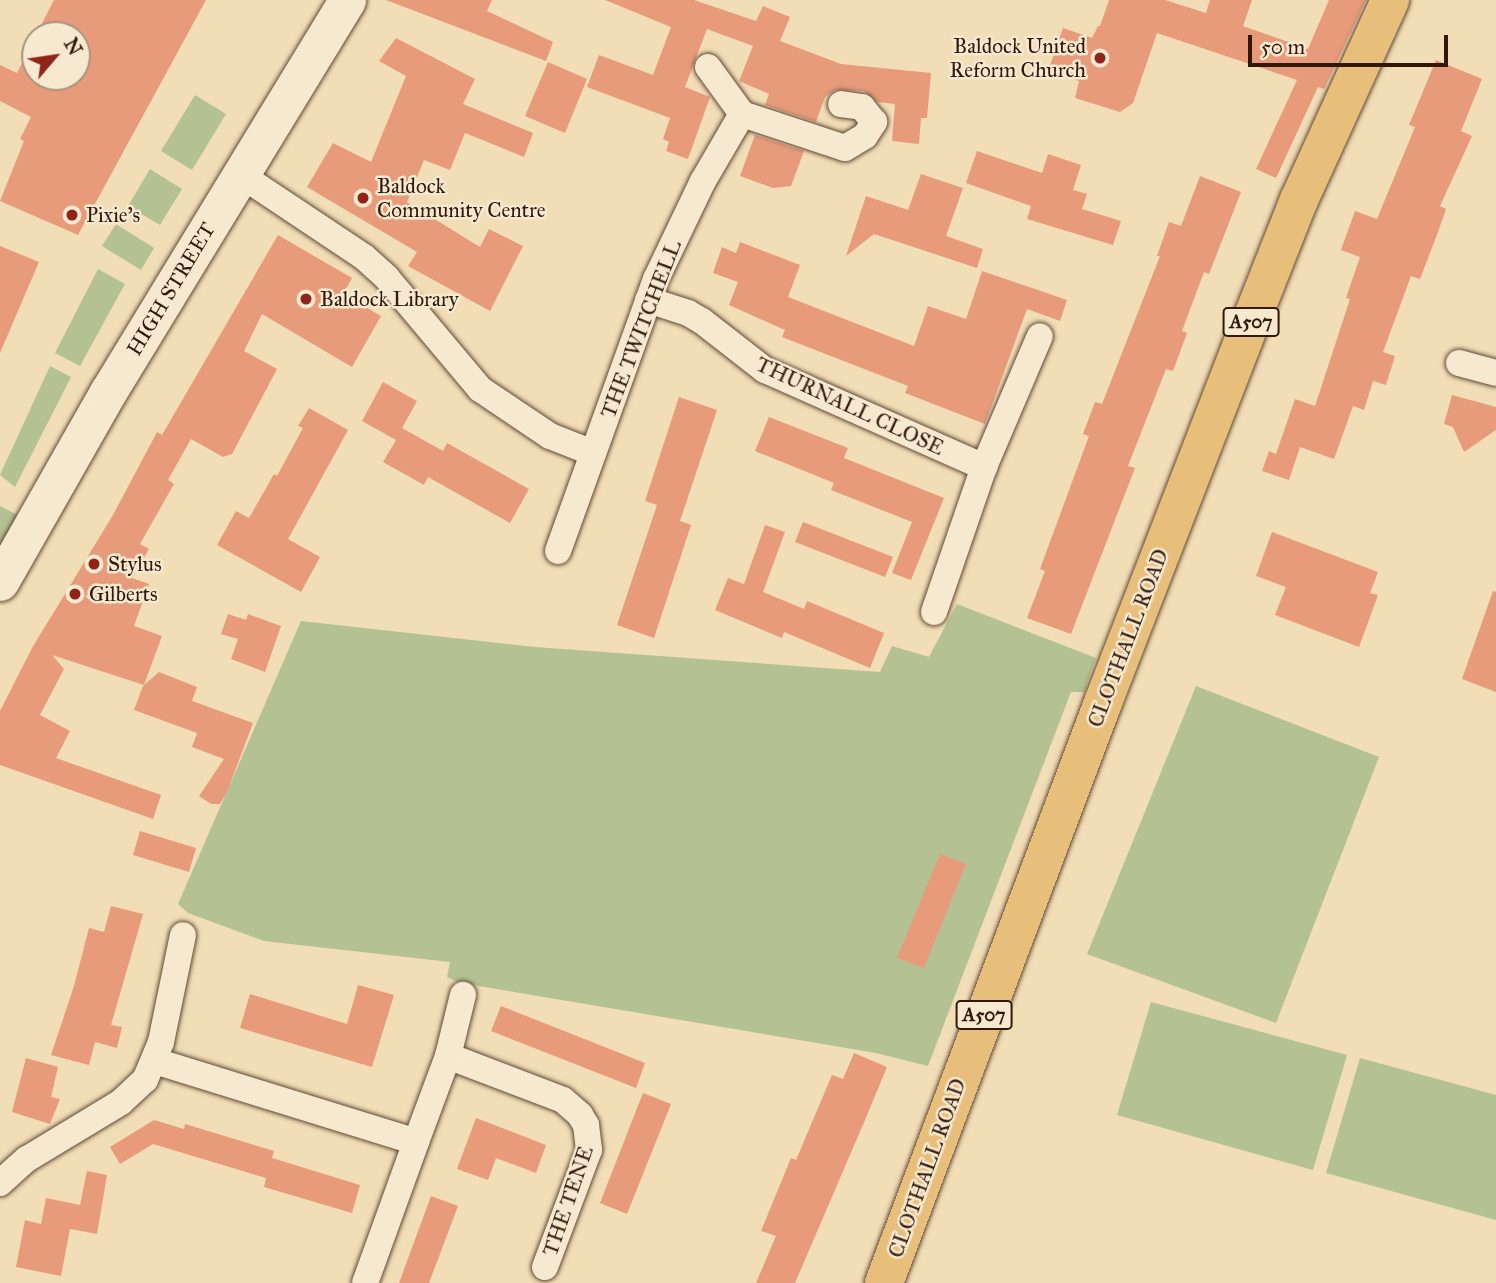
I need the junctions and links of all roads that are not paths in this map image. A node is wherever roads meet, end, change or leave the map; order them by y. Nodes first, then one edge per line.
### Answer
1 (347, 0) edge
2 (1390, 0) edge
3 (708, 66) dead end
4 (841, 104) dead end
5 (742, 114) junction
6 (241, 174) junction
7 (648, 300) junction
8 (1040, 336) dead end
9 (1459, 363) dead end
10 (1496, 373) edge
11 (593, 453) junction
12 (984, 467) junction
13 (558, 551) dead end
14 (0, 582) edge
15 (934, 612) dead end
16 (183, 935) dead end
17 (463, 995) dead end
18 (448, 1056) junction
19 (155, 1061) junction
20 (416, 1142) junction
21 (0, 1184) edge
22 (545, 1267) dead end
23 (365, 1283) edge
24 (884, 1283) edge

1 - 6 main road, HIGH STREET
2 - 24 main road, CLOTHALL ROAD / A507
3 - 5 street
4 - 5 street
5 - 7 street, THE TWITCHELL
6 - 11 street
6 - 14 main road, HIGH STREET
7 - 11 street, THE TWITCHELL
7 - 12 street, THURNALL CLOSE
8 - 12 street
9 - 10 street
11 - 13 street, THE TWITCHELL
12 - 15 street
16 - 19 street
17 - 18 street
18 - 20 street
18 - 22 street, THE TENE
19 - 20 street
19 - 21 street
20 - 23 street

